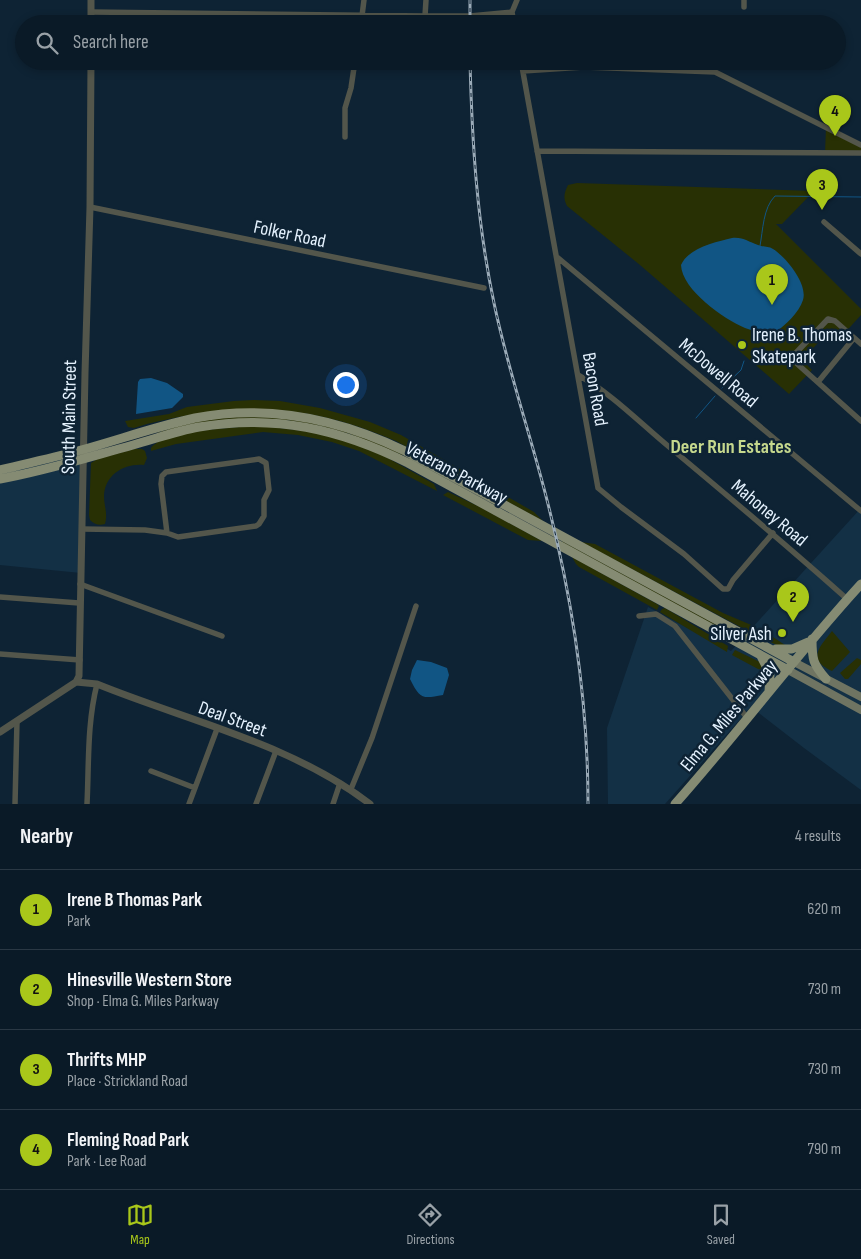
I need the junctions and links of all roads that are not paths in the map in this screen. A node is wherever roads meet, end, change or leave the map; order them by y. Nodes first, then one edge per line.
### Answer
1 (91, 0) edge
2 (364, 0) edge
3 (426, 0) edge
4 (517, 0) edge
5 (91, 12) joint
6 (512, 12) junction
7 (363, 15) joint
8 (425, 15) edge
9 (480, 15) edge
10 (512, 15) edge
11 (91, 70) edge
12 (354, 70) edge
13 (543, 70) edge
14 (650, 70) edge
15 (523, 71) joint
16 (345, 137) dead end
17 (861, 144) edge
18 (537, 151) junction
19 (861, 153) edge
20 (90, 207) junction
21 (824, 222) dead end
22 (861, 254) edge
23 (558, 257) junction
24 (484, 288) dead end
25 (854, 338) junction
26 (861, 344) edge
27 (578, 375) junction
28 (818, 382) junction
29 (861, 421) edge
30 (83, 454) junction
31 (0, 470) edge
32 (0, 479) edge
33 (861, 510) edge
34 (82, 529) junction
35 (167, 533) junction
36 (774, 533) junction
37 (80, 584) junction
38 (861, 584) edge
39 (0, 597) edge
40 (847, 599) junction
41 (80, 603) junction
42 (416, 606) dead end
43 (639, 616) dead end
44 (222, 636) dead end
45 (812, 639) junction
46 (770, 648) junction
47 (0, 654) edge
48 (761, 656) junction
49 (80, 660) junction
50 (794, 662) junction
51 (788, 670) junction
52 (826, 679) junction
53 (76, 682) junction
54 (97, 684) junction
55 (769, 692) junction
56 (861, 697) edge
57 (861, 710) edge
58 (748, 719) junction
59 (16, 721) junction
60 (217, 729) junction
61 (0, 732) edge
62 (276, 751) junction
63 (150, 771) dead end
64 (340, 783) junction
65 (194, 788) junction
66 (351, 789) junction
67 (15, 804) edge
68 (88, 804) edge
69 (189, 804) edge
70 (256, 804) edge
71 (333, 804) edge
72 (370, 804) edge
73 (675, 804) edge

1 - 5 street
2 - 7 street
3 - 8 street
4 - 6 street
5 - 7 street
6 - 9 street
6 - 10 street
11 - 20 street, South Main Street
12 - 16 street
13 - 15 street
14 - 17 street
15 - 18 street, Bacon Road
18 - 19 street
18 - 23 street, Bacon Road
20 - 24 street, Folker Road
20 - 30 street, South Main Street
21 - 22 street
23 - 27 street, Bacon Road
23 - 33 street, McDowell Road
25 - 26 street
25 - 28 street
25 - 28 street
27 - 36 street, Mahoney Road
27 - 36 street, Bacon Road
28 - 29 street
30 - 31 main road, Veterans Parkway
30 - 32 main road, Veterans Parkway
30 - 34 street, South Main Street
30 - 46 main road, Veterans Parkway
30 - 48 main road, Veterans Parkway
34 - 35 street
34 - 37 street, South Main Street
35 - 35 street
36 - 40 street, Mahoney Road
37 - 41 street, South Main Street
37 - 44 street
38 - 40 main road, Elma G. Miles Parkway
39 - 41 street
40 - 45 main road, Elma G. Miles Parkway
41 - 49 street, South Main Street
42 - 66 street
43 - 58 street
45 - 46 main road
45 - 50 main road, Elma G. Miles Parkway
45 - 52 main road
46 - 50 main road, Veterans Parkway
47 - 49 street
48 - 51 main road, Veterans Parkway
48 - 55 main road
49 - 53 street, South Main Street
50 - 51 main road, Elma G. Miles Parkway
50 - 52 main road, Veterans Parkway
51 - 55 main road, Elma G. Miles Parkway
51 - 57 main road, Veterans Parkway
52 - 56 main road, Veterans Parkway
53 - 54 street, Deal Street
53 - 59 street
54 - 60 street, Deal Street
54 - 68 street
55 - 58 main road, Elma G. Miles Parkway
58 - 73 main road, Elma G. Miles Parkway
59 - 61 street
59 - 67 street
60 - 62 street, Deal Street
60 - 65 street
62 - 64 street, Deal Street
62 - 70 street
63 - 65 street
64 - 66 street, Deal Street
64 - 71 street
65 - 69 street
66 - 72 street, Deal Street

